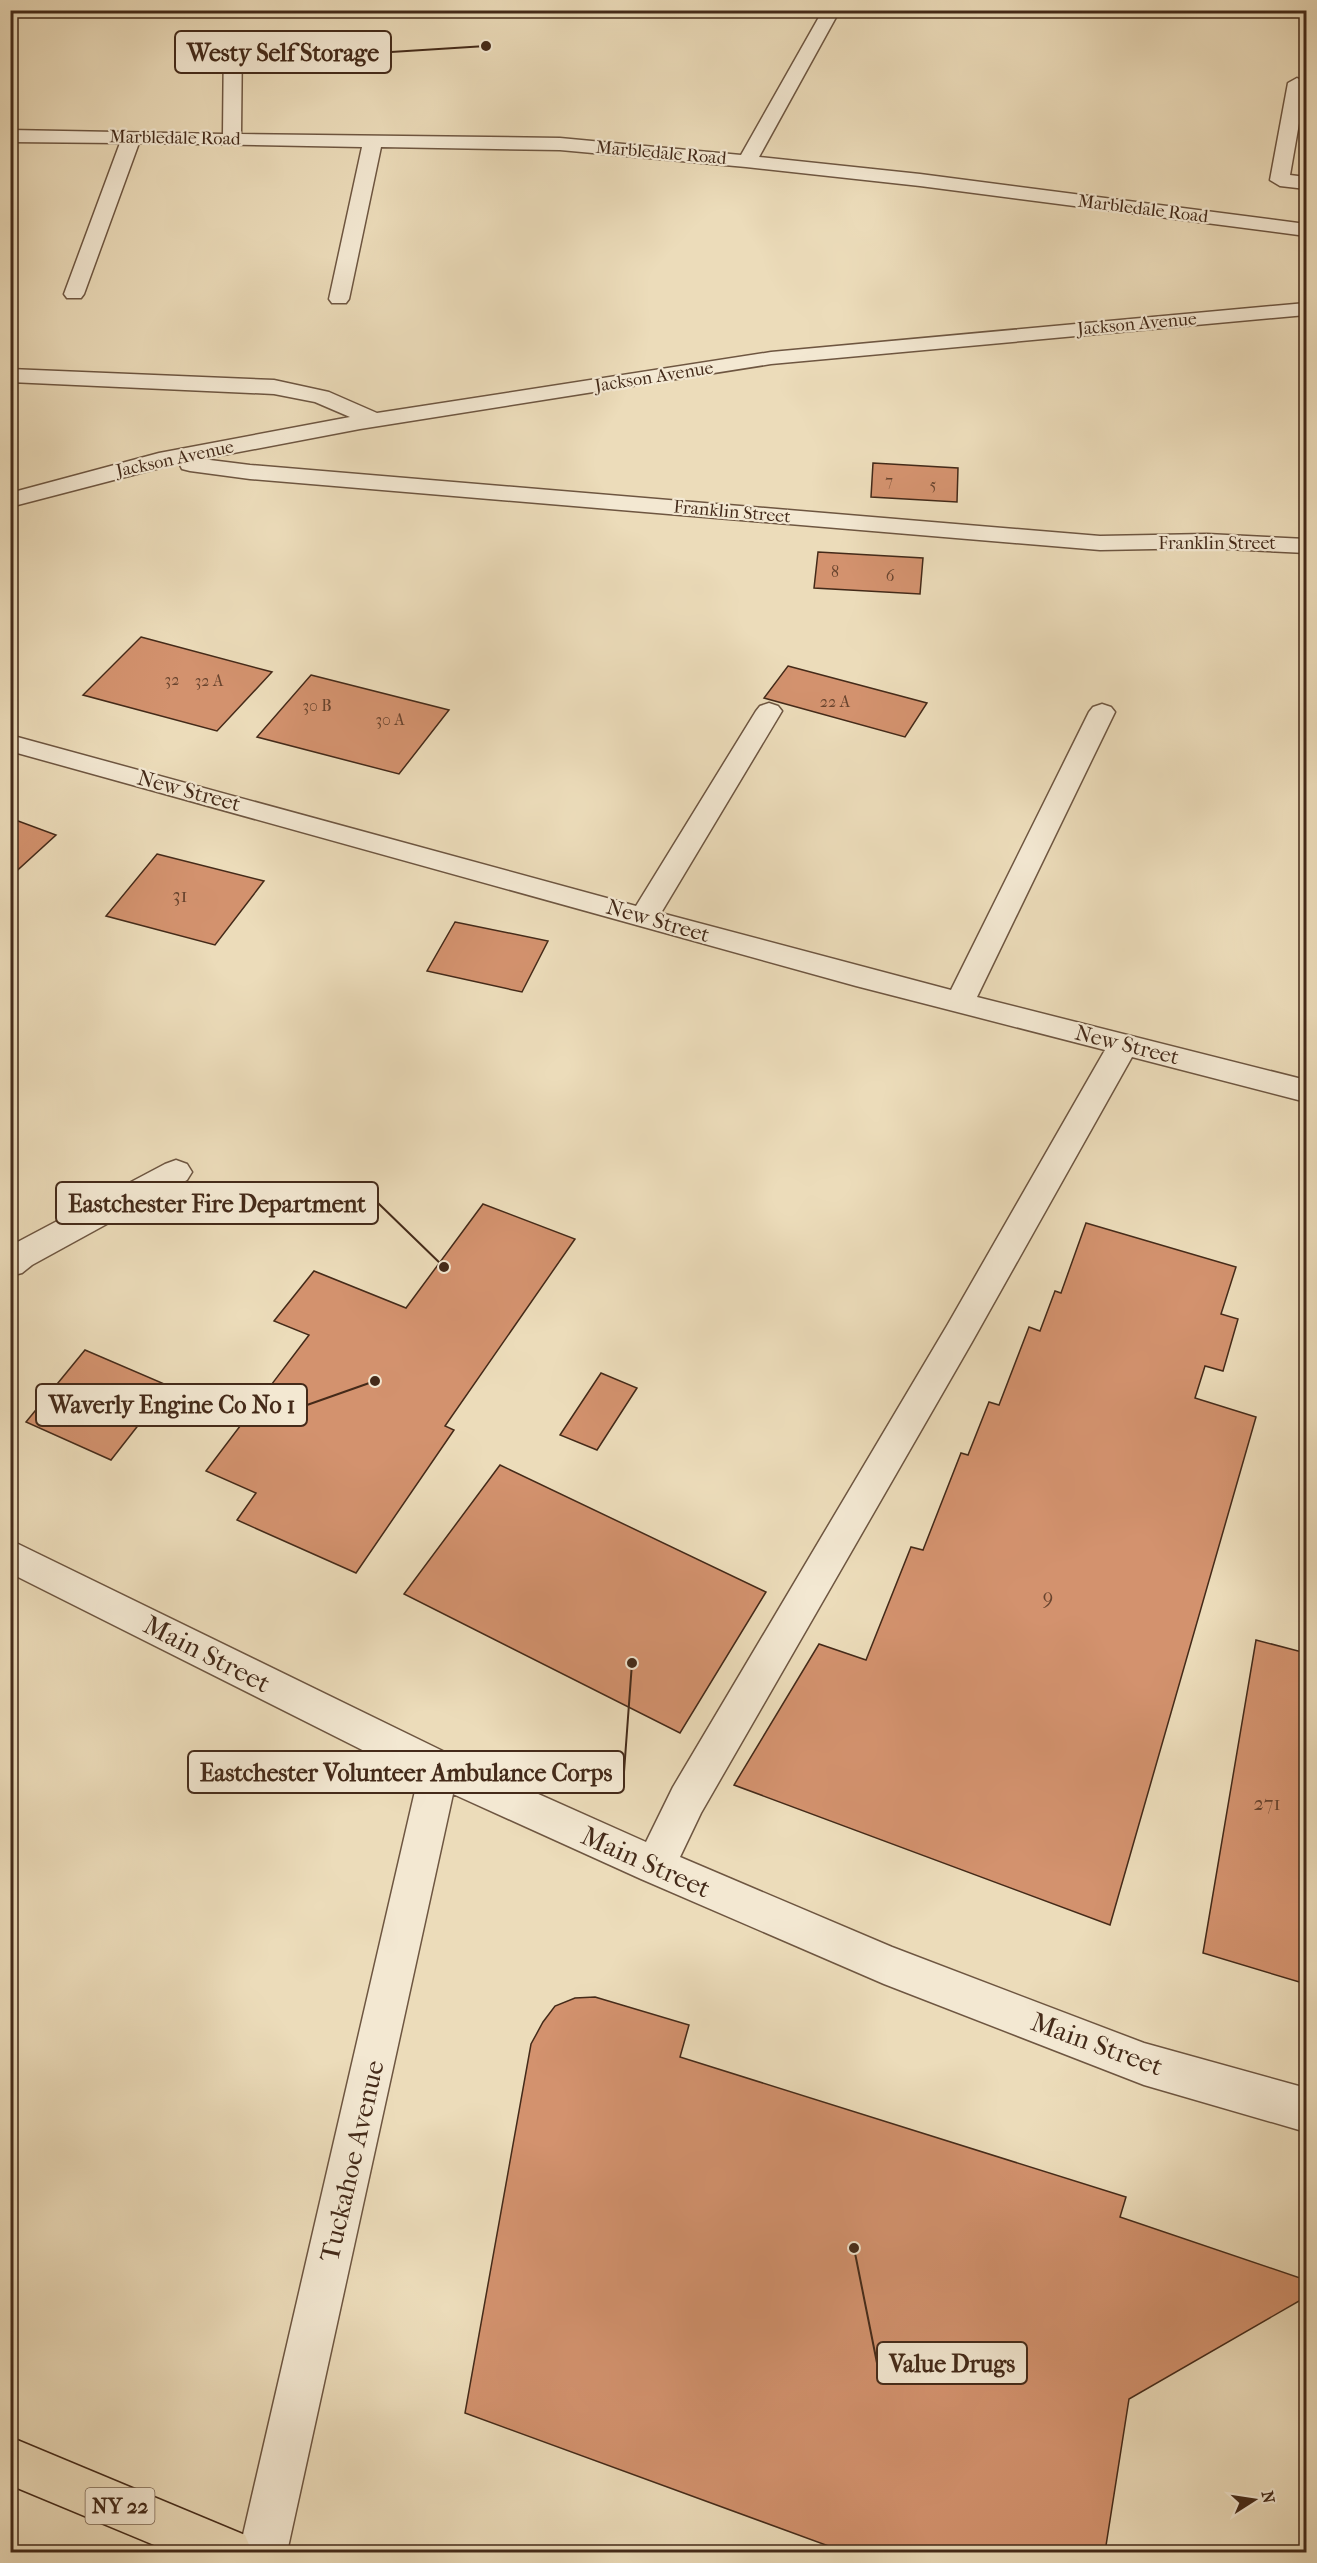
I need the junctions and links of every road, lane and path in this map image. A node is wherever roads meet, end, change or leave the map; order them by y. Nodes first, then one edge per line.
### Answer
1 (832, 10) edge
2 (233, 37) dead end
3 (1297, 83) dead end
4 (10, 136) edge
5 (132, 137) junction
6 (232, 138) junction
7 (373, 140) junction
8 (1287, 142) junction
9 (1306, 145) edge
10 (746, 161) junction
11 (1306, 183) edge
12 (1306, 230) edge
13 (74, 294) dead end
14 (339, 299) dead end
15 (1306, 309) edge
16 (10, 375) edge
17 (375, 420) junction
18 (159, 460) junction
19 (10, 500) edge
20 (1306, 546) edge
21 (769, 711) dead end
22 (1102, 712) dead end
23 (10, 743) edge
24 (644, 917) junction
25 (960, 1002) junction
26 (1124, 1044) junction
27 (1306, 1091) edge
28 (177, 1172) dead end
29 (10, 1264) edge
30 (10, 1555) edge
31 (440, 1769) junction
32 (655, 1866) junction
33 (1306, 2110) edge
34 (10, 2461) edge
35 (228, 2553) edge
36 (263, 2553) edge

1 - 10 street
2 - 6 street
3 - 8 street
4 - 5 street, Marbledale Road
5 - 6 street, Marbledale Road
5 - 13 street
6 - 7 street, Marbledale Road
7 - 10 street, Marbledale Road
7 - 14 street
8 - 9 street
8 - 11 street
10 - 12 street, Marbledale Road
15 - 17 street, Jackson Avenue
16 - 17 street
17 - 18 street, Jackson Avenue
18 - 19 street, Jackson Avenue
18 - 20 street, Franklin Street
21 - 24 street
22 - 25 street
23 - 24 street, New Street
24 - 25 street, New Street
25 - 26 street, New Street
26 - 27 street, New Street
26 - 32 street
28 - 29 street
30 - 31 street, Main Street
31 - 32 street, Main Street
31 - 36 street, Tuckahoe Avenue
32 - 33 street, Main Street
34 - 35 main road, NY 22

